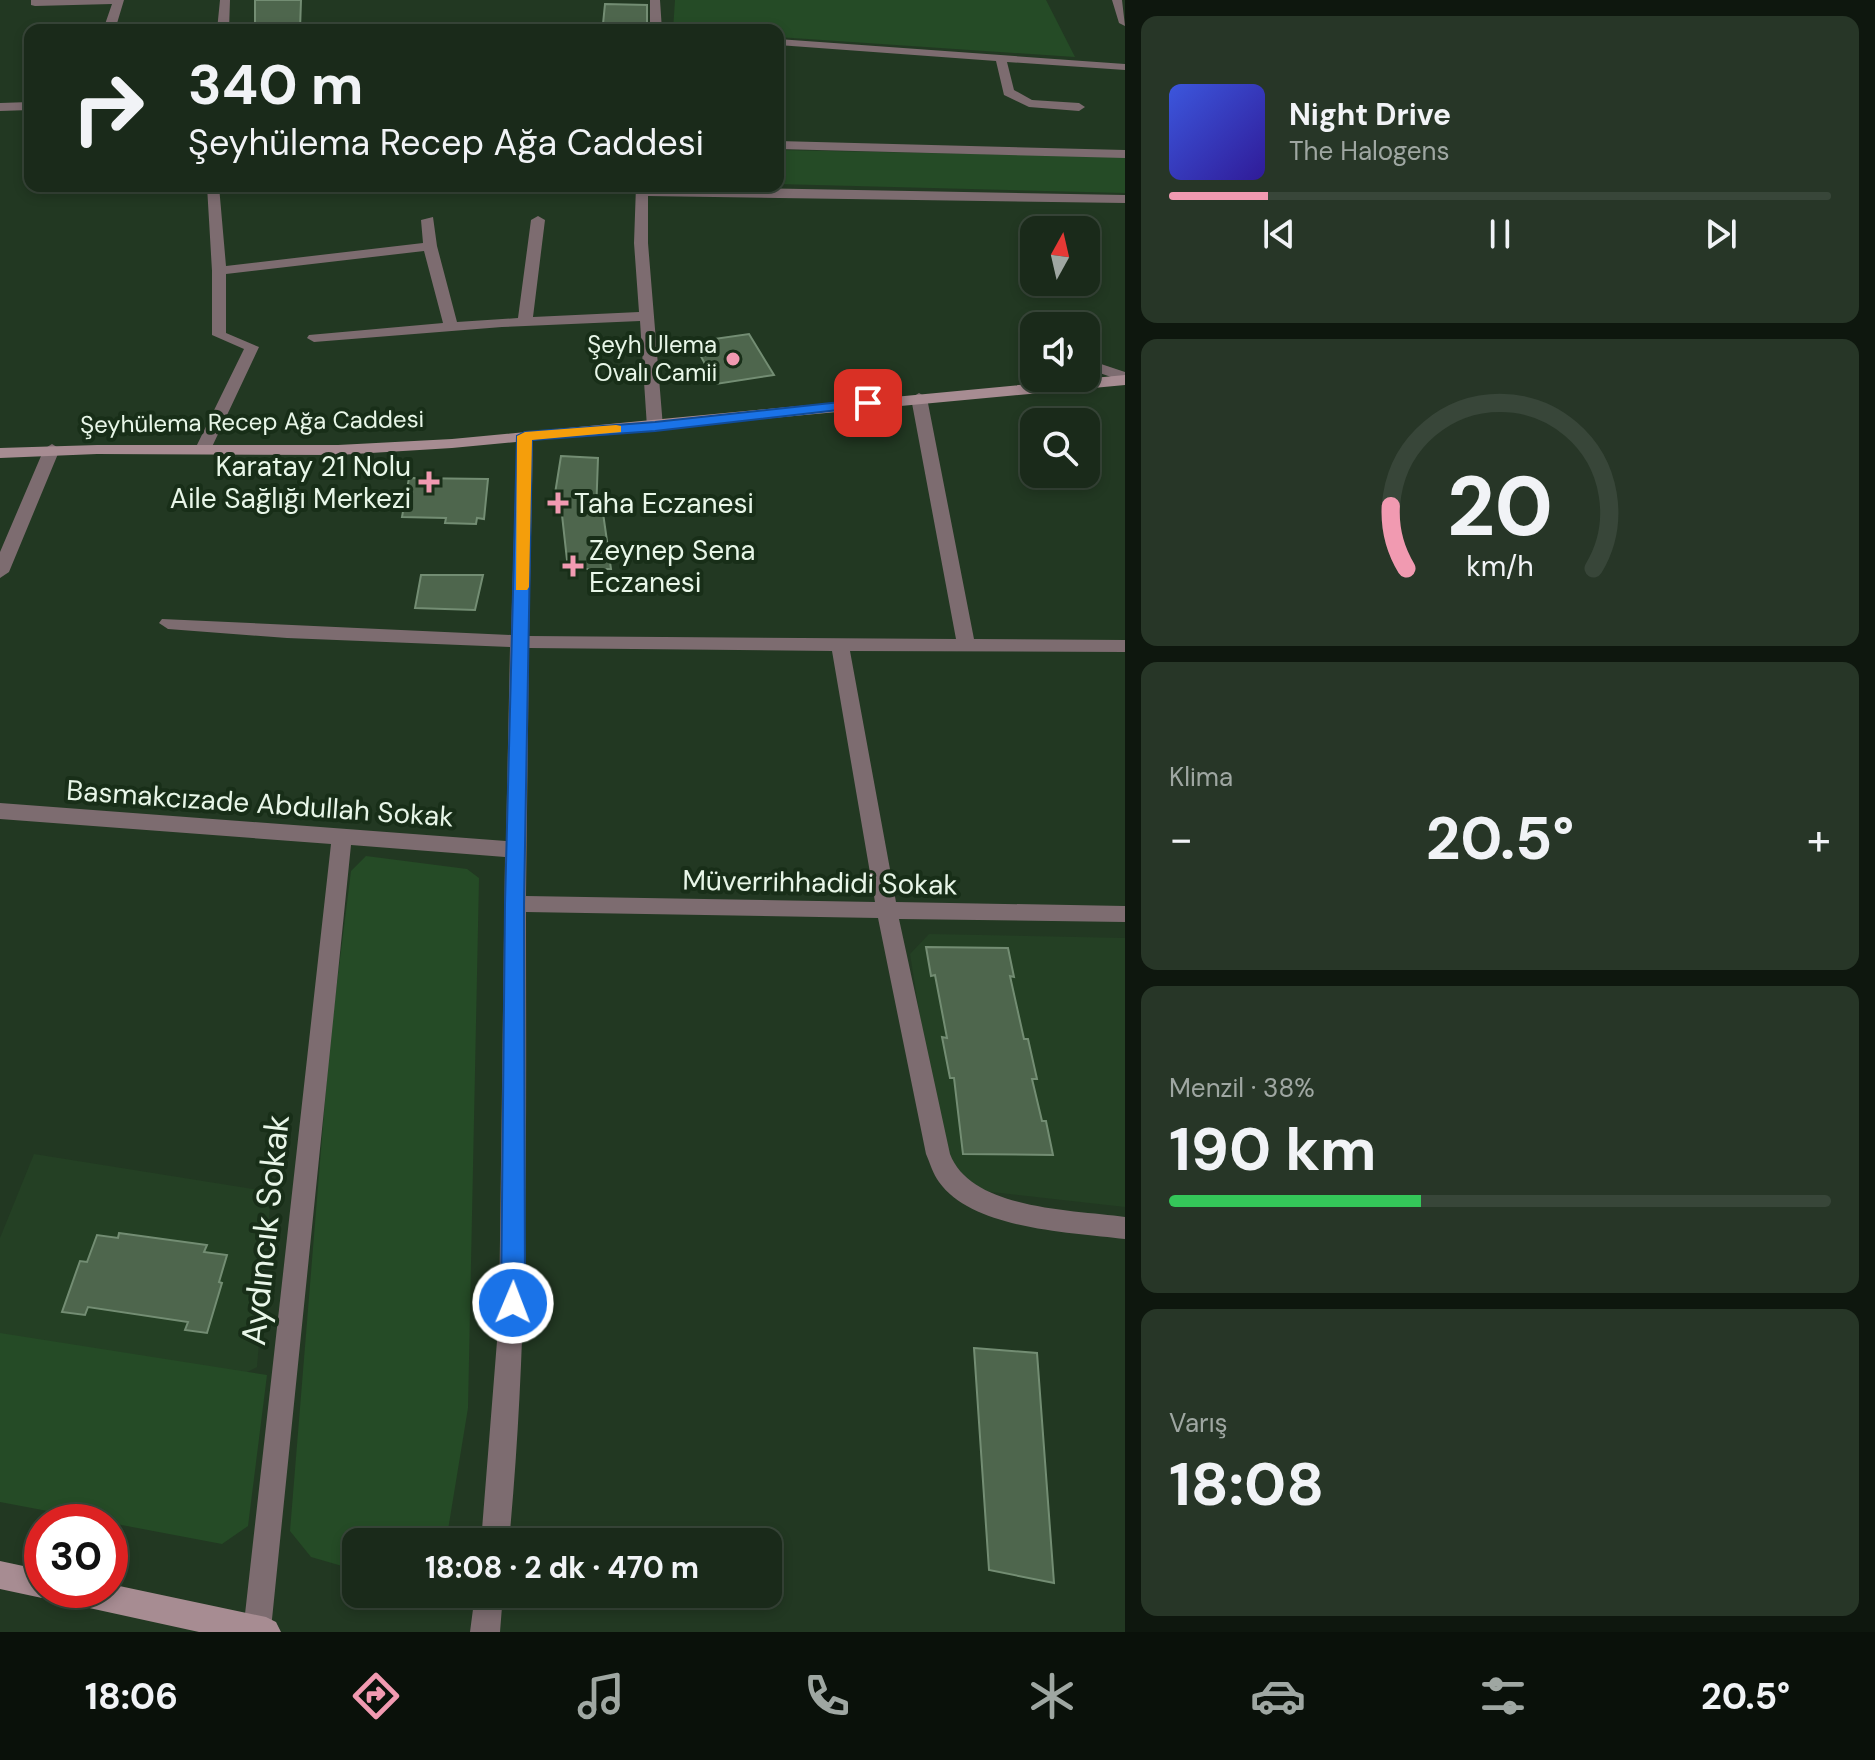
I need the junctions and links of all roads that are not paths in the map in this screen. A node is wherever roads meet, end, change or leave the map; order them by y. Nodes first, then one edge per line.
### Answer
1 (36, 0) edge
2 (118, 0) edge
3 (225, 0) edge
4 (655, 0) edge
5 (1117, 0) edge
6 (1125, 23) edge
7 (111, 24) edge
8 (223, 24) edge
9 (656, 24) edge
10 (784, 42) edge
11 (1001, 59) junction
12 (1125, 67) edge
13 (24, 106) edge
14 (0, 107) edge
15 (1079, 107) dead end
16 (784, 145) edge
17 (1125, 154) edge
18 (213, 192) edge
19 (642, 192) edge
20 (784, 192) edge
21 (1125, 199) edge
22 (428, 220) dead end
23 (538, 220) dead end
24 (430, 246) junction
25 (219, 271) junction
26 (647, 316) junction
27 (525, 322) junction
28 (451, 327) junction
29 (314, 338) dead end
30 (1100, 368) edge
31 (1125, 379) edge
32 (1100, 380) edge
33 (1020, 387) edge
34 (919, 398) junction
35 (655, 427) junction
36 (525, 436) junction
37 (52, 449) junction
38 (203, 449) junction
39 (0, 453) edge
40 (0, 572) edge
41 (168, 623) dead end
42 (520, 641) junction
43 (966, 645) junction
44 (840, 646) junction
45 (1125, 646) edge
46 (0, 811) edge
47 (342, 838) junction
48 (516, 850) junction
49 (515, 904) junction
50 (887, 911) junction
51 (1125, 914) edge
52 (1125, 1228) edge
53 (496, 1528) edge
54 (0, 1575) edge
55 (24, 1580) edge
56 (128, 1602) edge
57 (488, 1608) edge
58 (261, 1630) edge
59 (485, 1632) edge

1 - 2 street
2 - 7 street
3 - 8 street
4 - 9 street
5 - 6 street
10 - 11 street
11 - 12 street
11 - 15 street
13 - 14 street
16 - 17 street
18 - 25 street
19 - 26 street
20 - 21 street
22 - 24 street
23 - 27 street
24 - 25 street
24 - 28 street
25 - 38 street
26 - 27 street
26 - 35 street
27 - 28 street
28 - 29 street
30 - 31 street
31 - 32 street, Şeyhülema Recep Ağa Caddesi
33 - 34 street, Şeyhülema Recep Ağa Caddesi
34 - 35 street, Şeyhülema Recep Ağa Caddesi
34 - 43 street
35 - 36 street, Şeyhülema Recep Ağa Caddesi
36 - 38 street, Şeyhülema Recep Ağa Caddesi
36 - 42 street
37 - 38 street, Şeyhülema Recep Ağa Caddesi
37 - 39 street, Şeyhülema Recep Ağa Caddesi
37 - 40 street
41 - 42 street
42 - 44 street
42 - 48 street
43 - 44 street
43 - 45 street
44 - 50 street
46 - 47 street, Basmakcızade Abdullah Sokak
47 - 48 street, Basmakcızade Abdullah Sokak
47 - 58 street, Aydıncık Sokak
48 - 49 street
49 - 50 street, Müverrihhadidi Sokak
49 - 53 street
50 - 51 street, Müverrihhadidi Sokak
50 - 52 street
54 - 55 street
56 - 58 street
57 - 59 street

